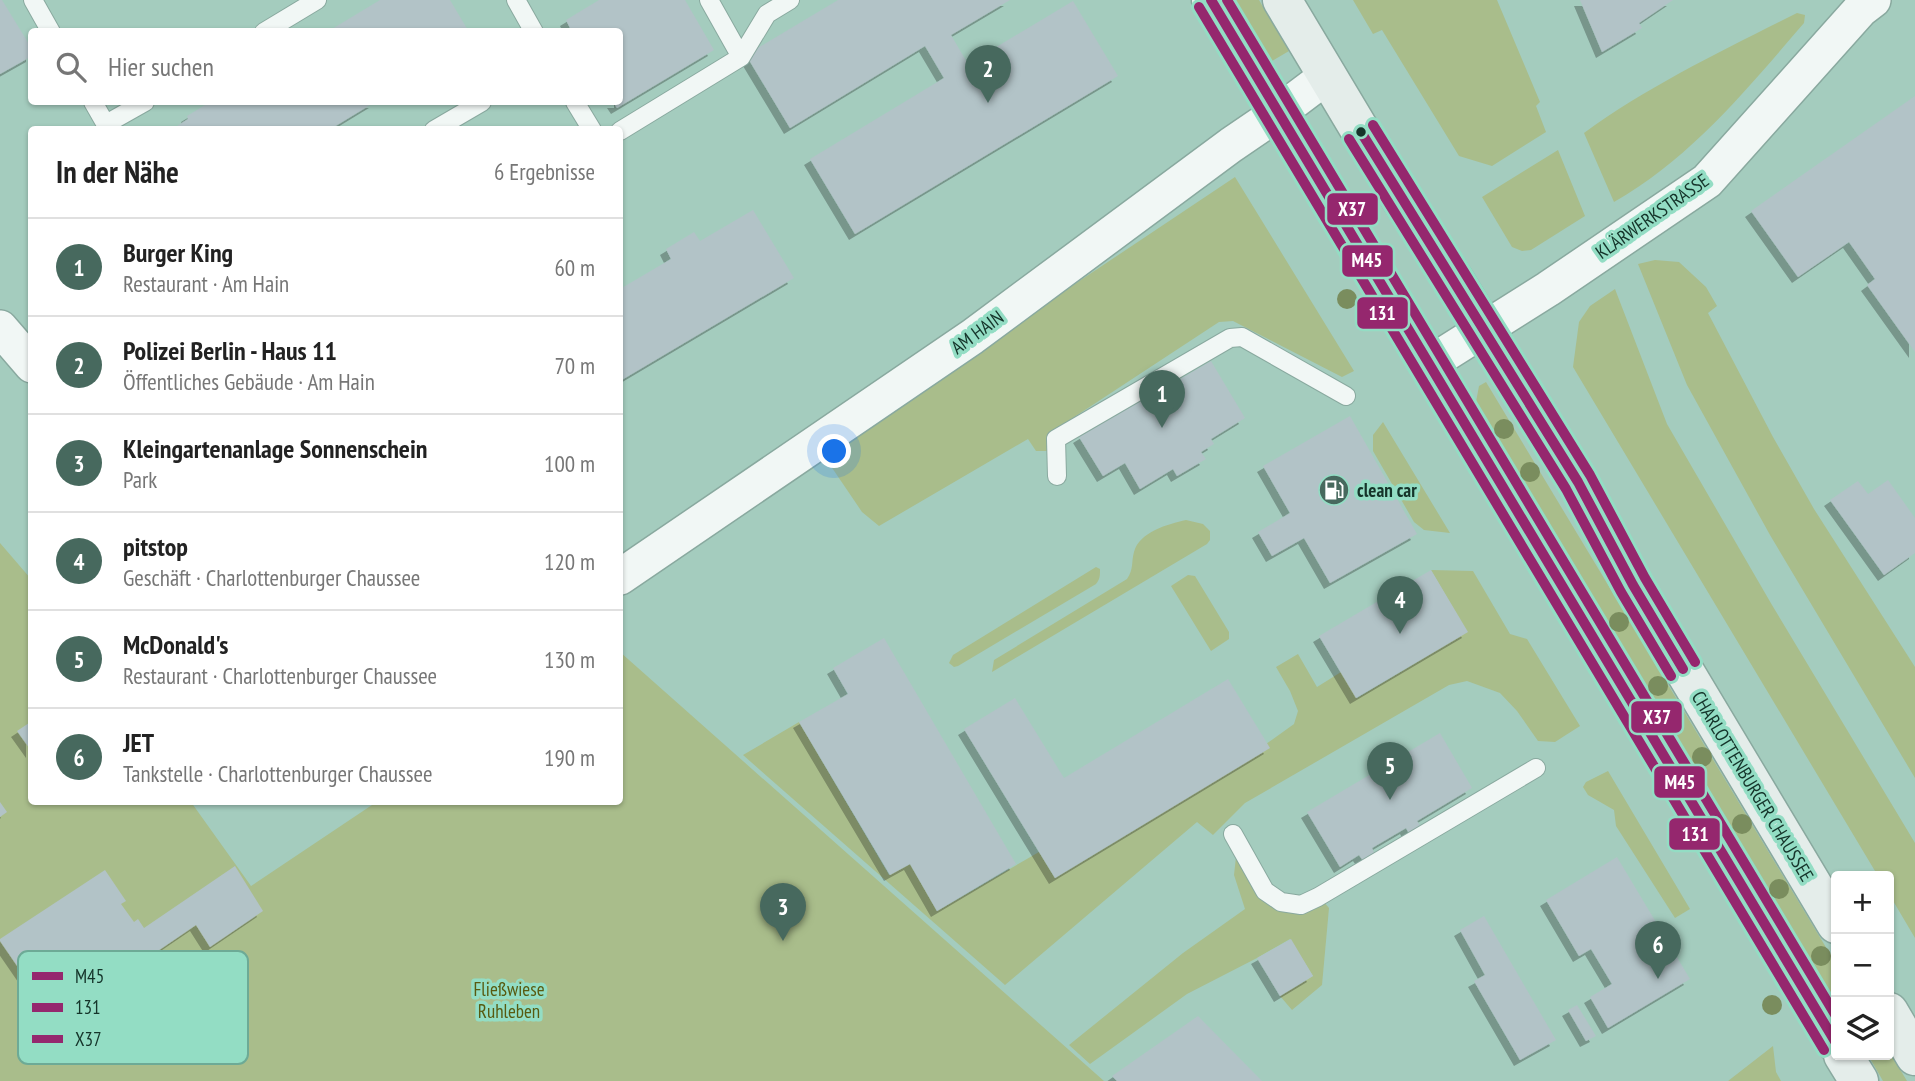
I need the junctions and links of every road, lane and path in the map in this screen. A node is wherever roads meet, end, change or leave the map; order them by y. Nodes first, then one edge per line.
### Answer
1 (33, 0) edge
2 (317, 0) edge
3 (709, 0) edge
4 (790, 0) edge
5 (1211, 0) edge
6 (1282, 0) edge
7 (1873, 0) edge
8 (523, 3) edge
9 (49, 28) edge
10 (271, 28) edge
11 (532, 28) edge
12 (741, 57) junction
13 (1326, 76) junction
14 (95, 105) edge
15 (141, 105) edge
16 (477, 105) edge
17 (577, 105) edge
18 (1278, 113) junction
19 (107, 126) edge
20 (109, 126) edge
21 (441, 126) edge
22 (590, 126) edge
23 (623, 129) edge
24 (0, 328) edge
25 (1484, 328) junction
26 (28, 360) edge
27 (1429, 364) junction
28 (1346, 396) dead end
29 (1057, 476) dead end
30 (623, 575) edge
31 (1536, 768) dead end
32 (1233, 834) dead end
33 (1831, 916) edge
34 (1894, 1020) edge
35 (1831, 1035) edge
36 (1915, 1056) edge
37 (1846, 1060) edge
38 (1859, 1081) edge

1 - 9 lane
2 - 10 lane
3 - 12 lane
4 - 12 lane
5 - 18 main road
6 - 13 main road, CHARLOTTENBURGER CHAUSSEE
7 - 25 street, KLÄRWERKSTRASSE
8 - 11 lane
12 - 23 lane
13 - 18 street, AM HAIN
13 - 25 main road, CHARLOTTENBURGER CHAUSSEE
14 - 19 lane
15 - 20 lane
16 - 21 lane
17 - 22 lane
18 - 27 main road
18 - 30 street, AM HAIN
24 - 26 street
25 - 27 street, KLÄRWERKSTRASSE
25 - 33 main road, CHARLOTTENBURGER CHAUSSEE
27 - 35 main road
28 - 29 lane
31 - 32 lane
34 - 36 main road
37 - 38 main road

